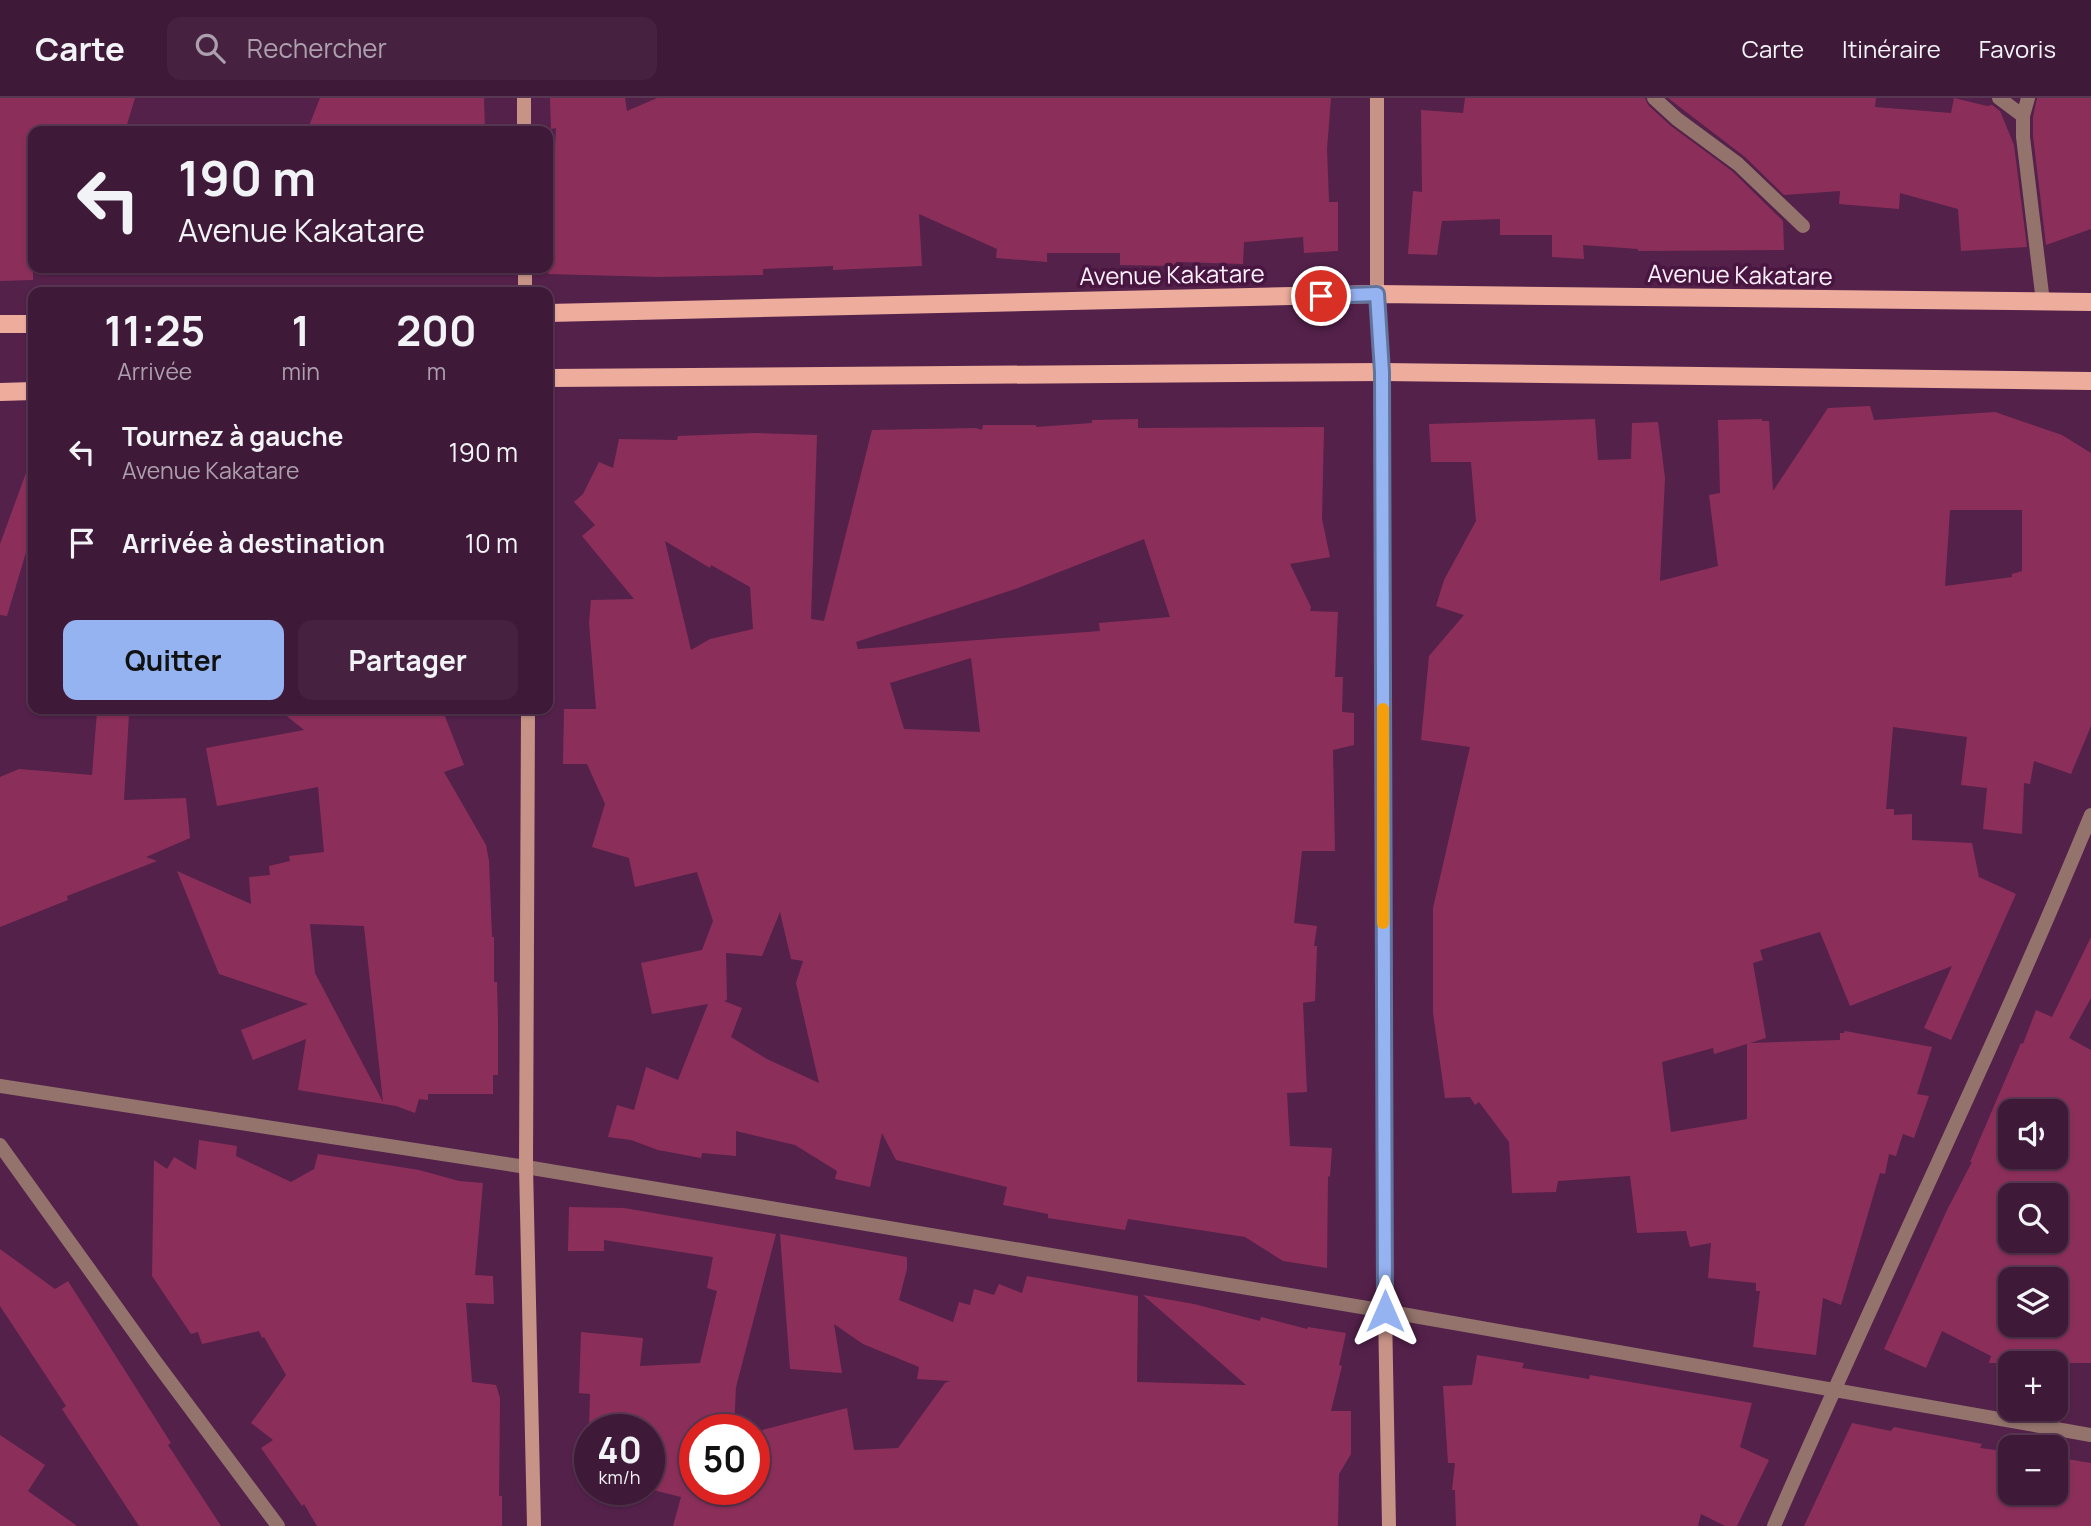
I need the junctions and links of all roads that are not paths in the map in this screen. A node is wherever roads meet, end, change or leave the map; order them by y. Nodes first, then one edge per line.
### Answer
1 (524, 98) edge
2 (1377, 98) edge
3 (1654, 98) edge
4 (1999, 98) edge
5 (2028, 98) edge
6 (2023, 116) junction
7 (524, 126) edge
8 (1803, 226) dead end
9 (1377, 294) junction
10 (2043, 302) junction
11 (2091, 302) edge
12 (553, 313) edge
13 (0, 324) edge
14 (28, 324) edge
15 (1382, 372) junction
16 (553, 378) edge
17 (2091, 381) edge
18 (28, 391) edge
19 (0, 392) edge
20 (528, 714) edge
21 (2091, 815) edge
22 (0, 1086) edge
23 (0, 1144) edge
24 (526, 1167) junction
25 (1385, 1311) junction
26 (1833, 1389) junction
27 (2091, 1435) edge
28 (278, 1526) edge
29 (534, 1526) edge
30 (1389, 1526) edge
31 (1774, 1526) edge

1 - 7 main road
2 - 9 main road
3 - 8 street
4 - 6 street
5 - 6 street
6 - 10 street
9 - 10 main road, Avenue Kakatare
9 - 12 main road, Avenue Kakatare
9 - 15 main road
10 - 11 main road, Avenue Kakatare
13 - 14 main road
15 - 16 main road
15 - 17 main road
15 - 25 main road
18 - 19 main road
20 - 24 main road
21 - 26 street
22 - 24 street
23 - 28 street
24 - 25 street
24 - 29 main road
25 - 26 street
25 - 30 main road
26 - 27 street
26 - 31 street

